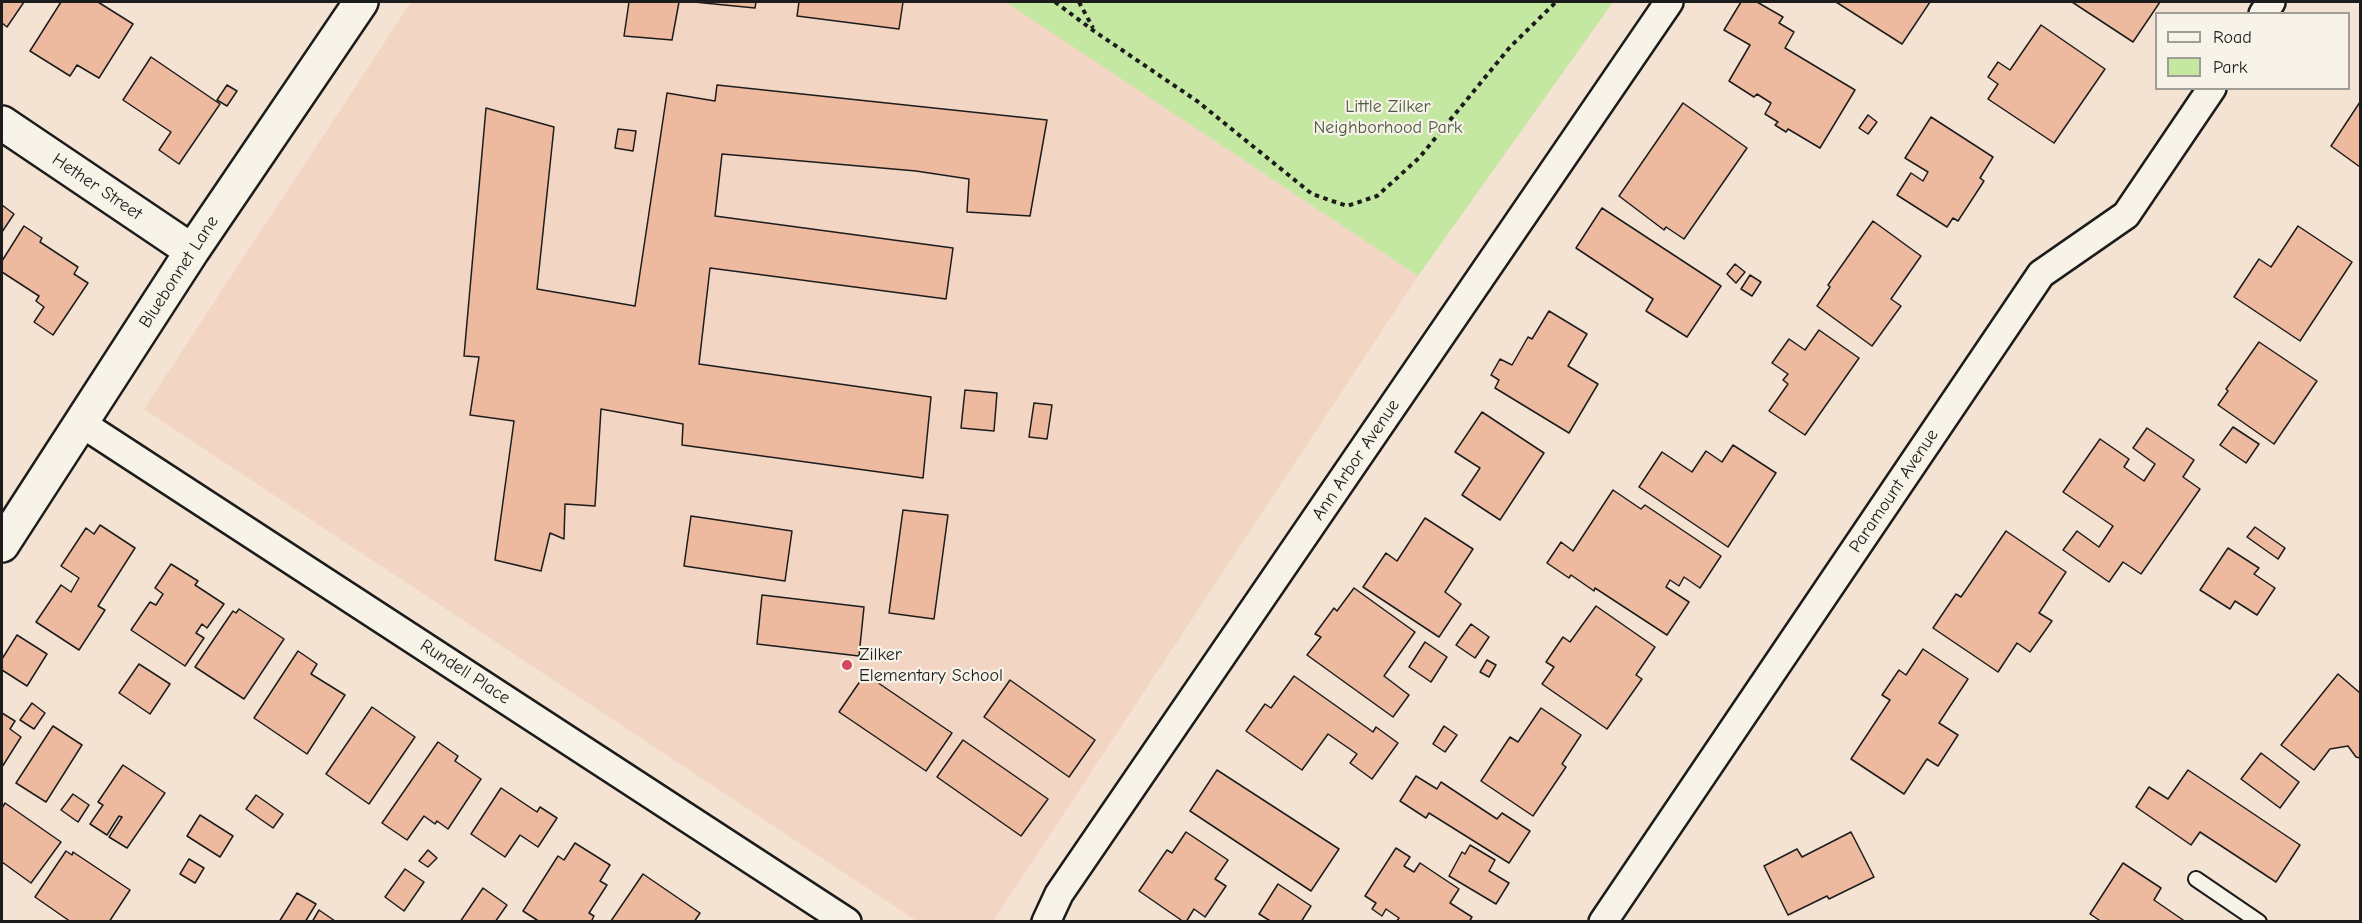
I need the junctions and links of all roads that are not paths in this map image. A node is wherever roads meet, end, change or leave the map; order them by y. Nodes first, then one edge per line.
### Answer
1 (361, 2) edge
2 (1670, 2) edge
3 (2211, 90) edge
4 (2, 123) edge
5 (192, 251) junction
6 (81, 423) junction
7 (2, 545) edge
8 (2196, 879) dead end
9 (847, 921) edge
10 (1046, 921) edge
11 (1603, 921) edge
12 (2259, 921) edge

1 - 5 street, Bluebonnet Lane
2 - 10 street, Ann Arbor Avenue
3 - 11 street, Paramount Avenue
4 - 5 street, Hether Street
5 - 6 street, Bluebonnet Lane
6 - 7 street, Bluebonnet Lane
6 - 9 street, Rundell Place
8 - 12 lane

